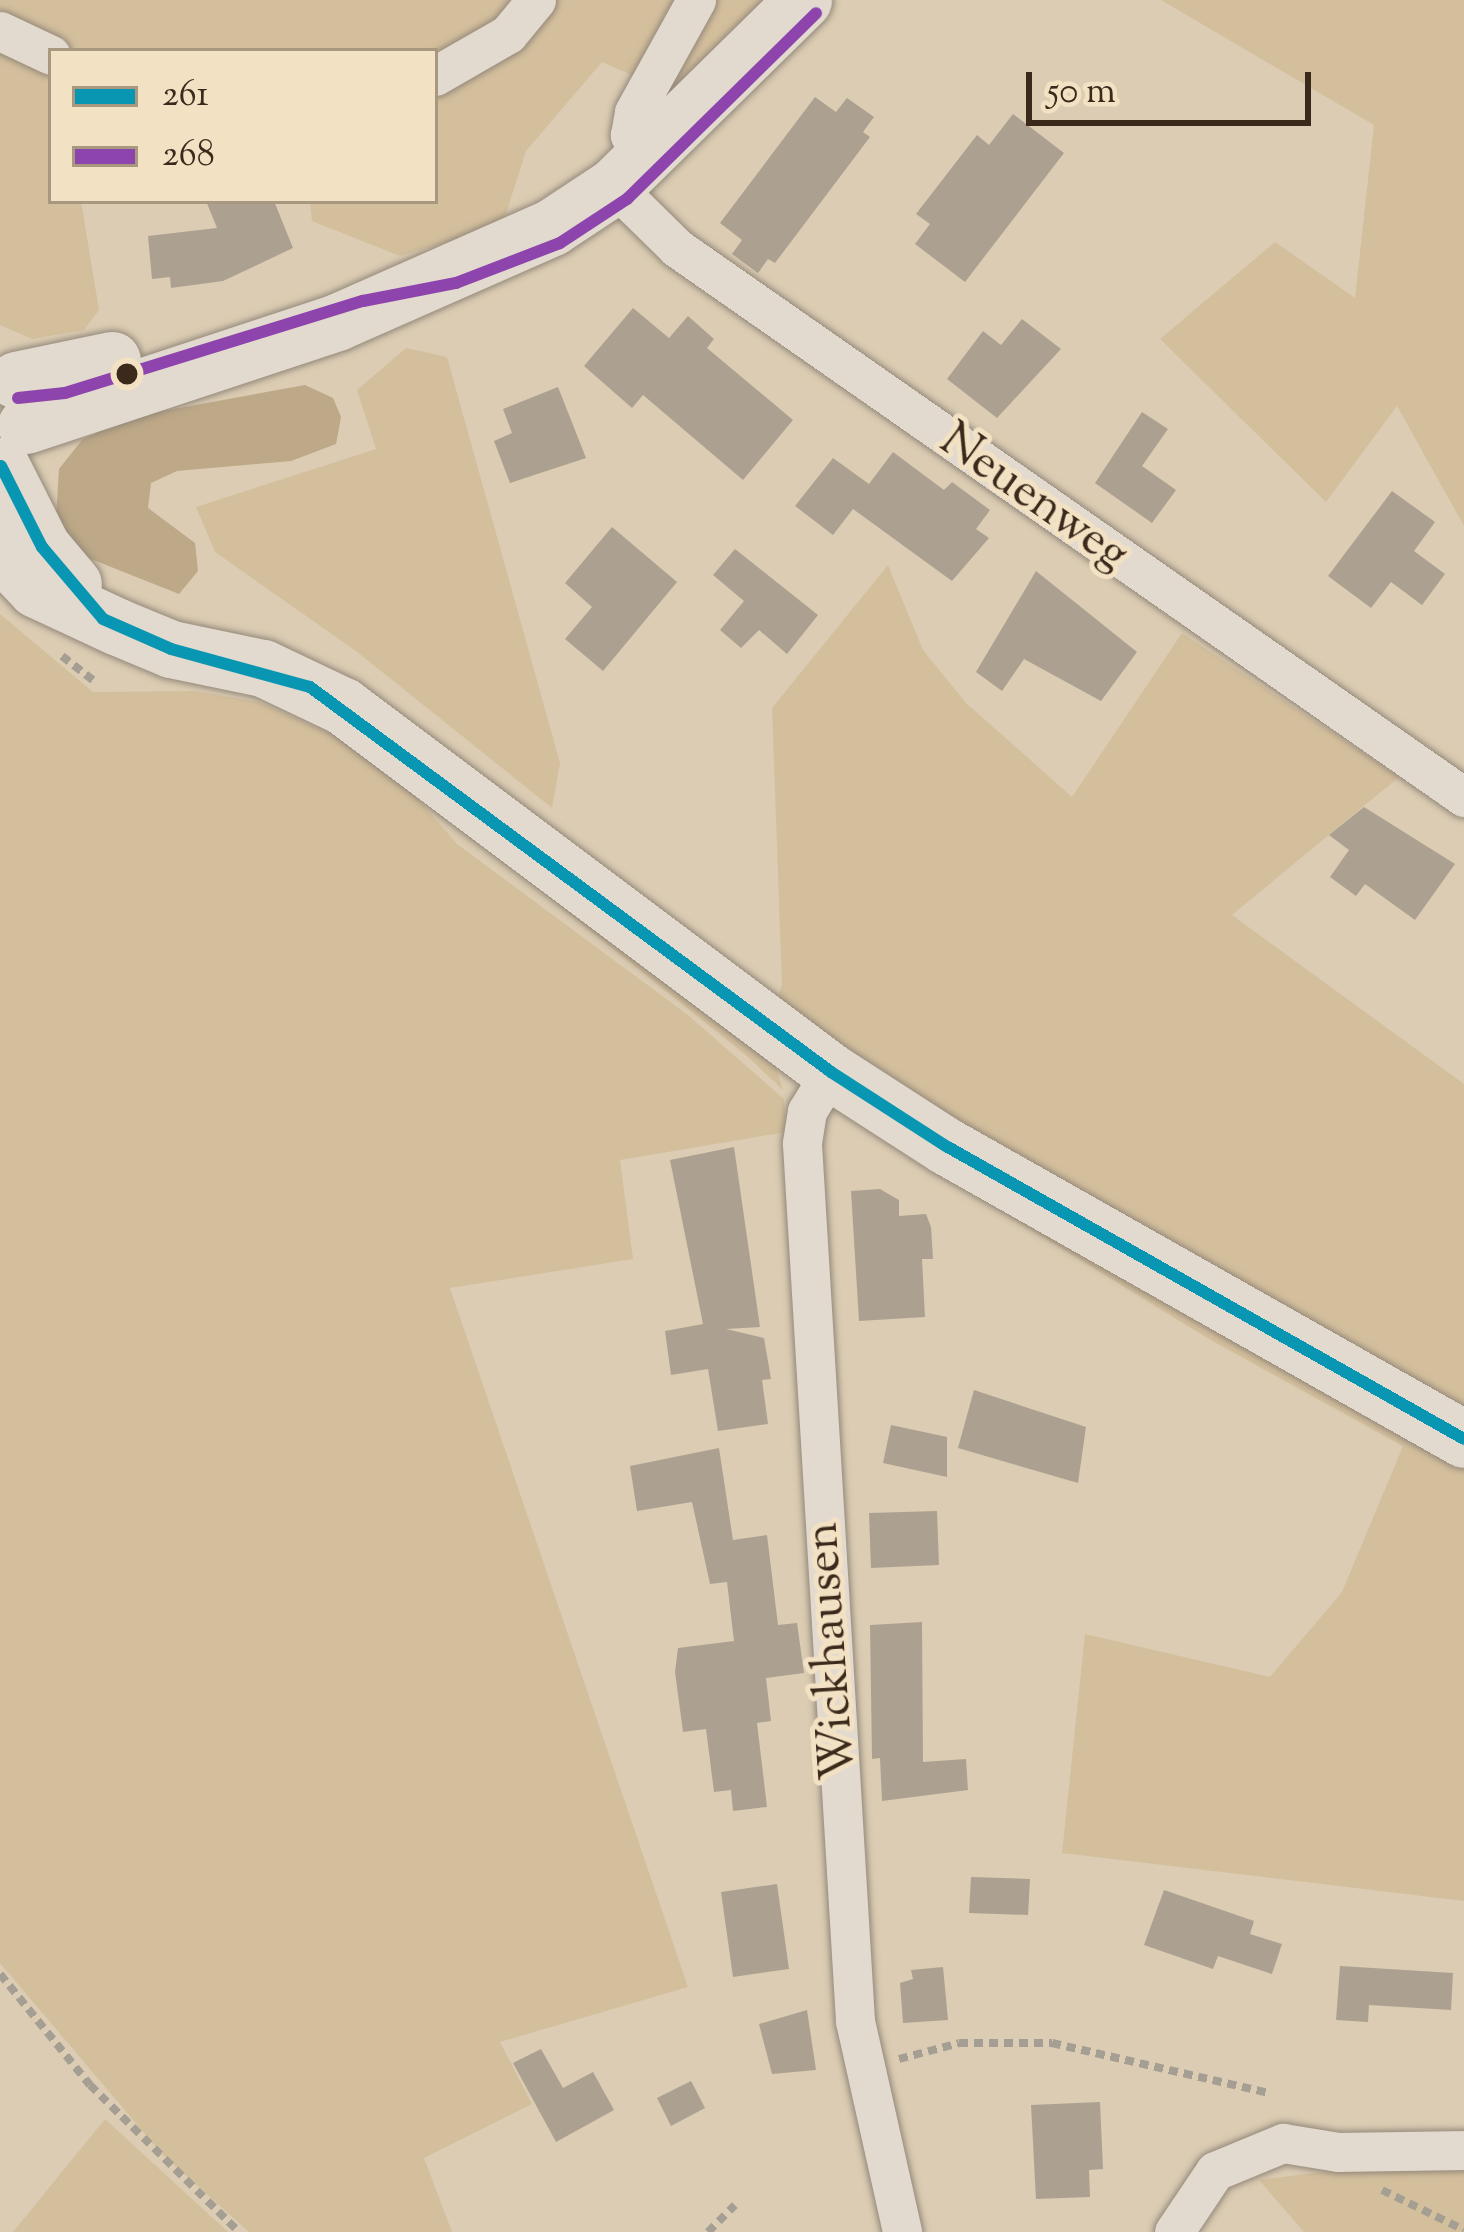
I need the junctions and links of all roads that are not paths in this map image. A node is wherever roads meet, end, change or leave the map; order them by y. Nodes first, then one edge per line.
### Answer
1 (536, 0) edge
2 (696, 0) edge
3 (802, 0) edge
4 (0, 31) edge
5 (48, 54) edge
6 (438, 74) edge
7 (628, 173) junction
8 (9, 420) edge
9 (0, 550) edge
10 (103, 620) junction
11 (1464, 796) edge
12 (831, 1072) junction
13 (1464, 1439) edge
14 (1464, 2150) edge
15 (902, 2232) edge
16 (1174, 2232) edge

1 - 6 street
2 - 7 street
3 - 7 main road
4 - 5 street
7 - 8 main road
7 - 11 street, Neuenweg
8 - 10 main road
9 - 10 main road
10 - 12 main road
12 - 13 main road
12 - 15 street, Wickhausen
14 - 16 street

